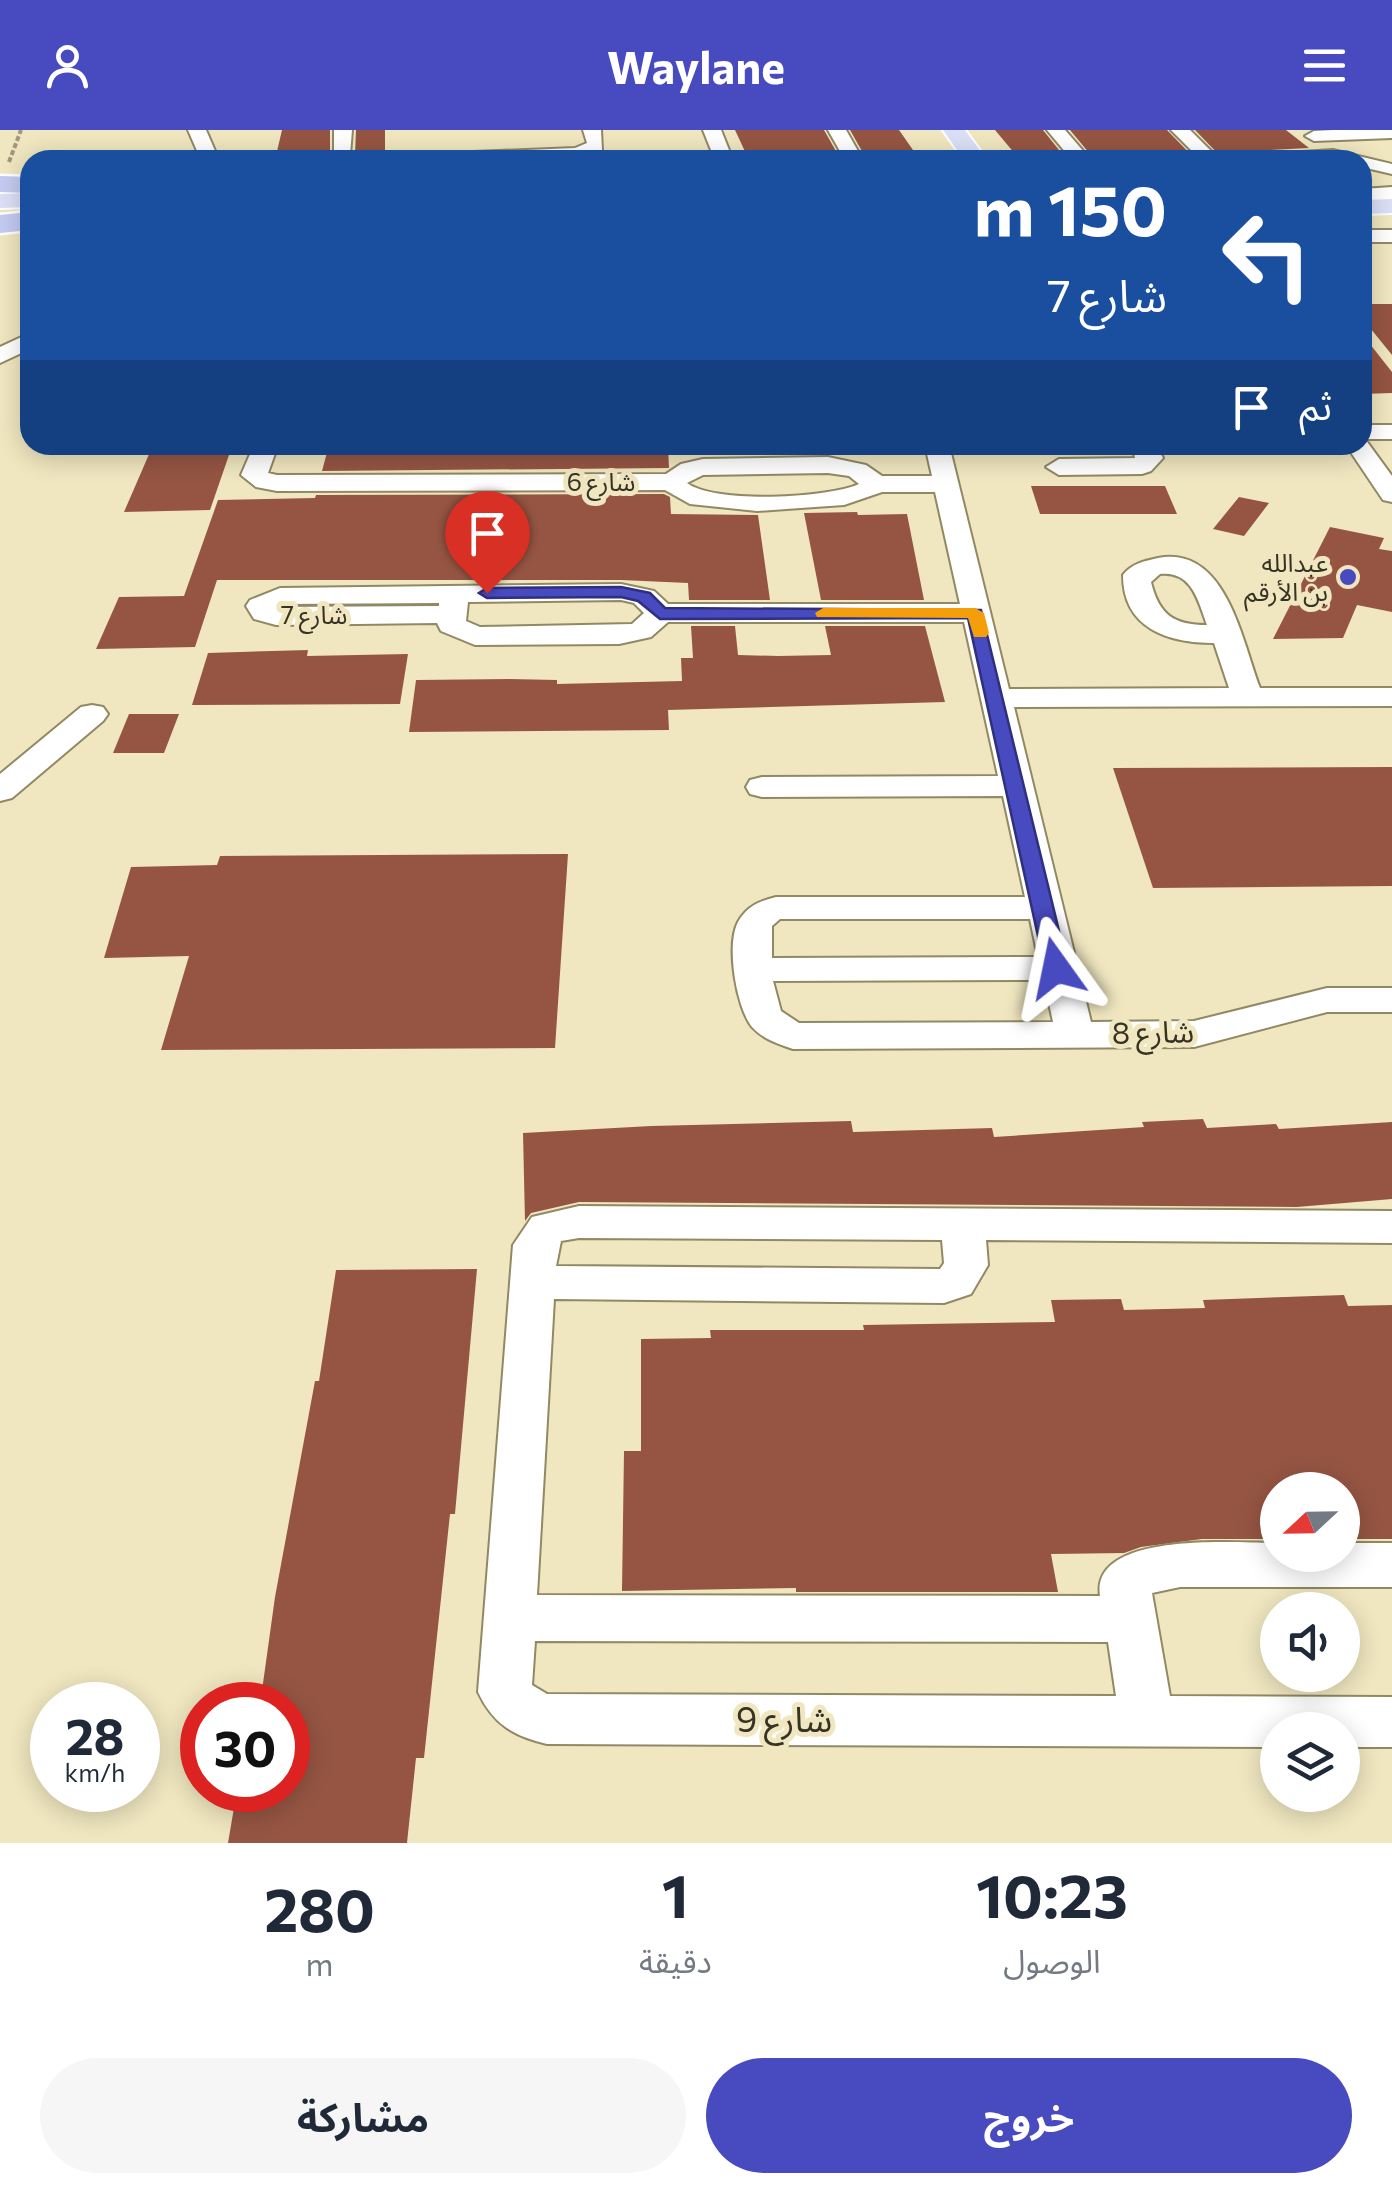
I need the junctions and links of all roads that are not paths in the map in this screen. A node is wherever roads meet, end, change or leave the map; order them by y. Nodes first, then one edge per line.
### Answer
1 (1056, 130) edge
2 (1180, 130) edge
3 (1308, 133) edge
4 (1392, 133) edge
5 (1073, 150) edge
6 (1201, 150) edge
7 (1327, 150) edge
8 (261, 455) edge
9 (940, 455) edge
10 (1149, 455) edge
11 (1365, 455) edge
12 (862, 466) edge
13 (1059, 468) dead end
14 (944, 484) junction
15 (1392, 494) edge
16 (453, 604) junction
17 (975, 613) junction
18 (660, 614) junction
19 (1224, 634) dead end
20 (1392, 697) edge
21 (996, 698) junction
22 (1248, 698) junction
23 (92, 714) dead end
24 (1016, 786) junction
25 (762, 787) dead end
26 (0, 791) edge
27 (1044, 908) junction
28 (1056, 968) junction
29 (755, 970) junction
30 (1392, 1000) edge
31 (1075, 1034) junction
32 (963, 1224) junction
33 (1392, 1227) edge
34 (532, 1282) junction
35 (1392, 1564) edge
36 (507, 1618) junction
37 (1130, 1619) junction
38 (1147, 1720) junction
39 (1392, 1722) edge

1 - 5 street
2 - 6 street
3 - 4 street
3 - 7 street
8 - 12 street, شارع 6
9 - 14 street, شارع 8
10 - 13 street
11 - 15 street
12 - 14 street, شارع 6
14 - 17 street, شارع 8
16 - 16 street, شارع 7
16 - 18 street, شارع 7
16 - 18 street, شارع 7
17 - 18 street, شارع 7
17 - 21 street, شارع 8
19 - 22 street
20 - 22 street
21 - 22 street
21 - 24 street, شارع 8
23 - 26 street
24 - 25 street
24 - 27 street, شارع 8
27 - 28 street, شارع 8
27 - 29 street
28 - 29 street
28 - 31 street, شارع 8
29 - 31 street
30 - 31 street, شارع 8
32 - 33 street, شارع 9
32 - 34 street, شارع 9
32 - 34 street
34 - 36 street, شارع 9
35 - 37 street
36 - 37 street
36 - 38 street, شارع 9
37 - 38 street
38 - 39 street, شارع 9

